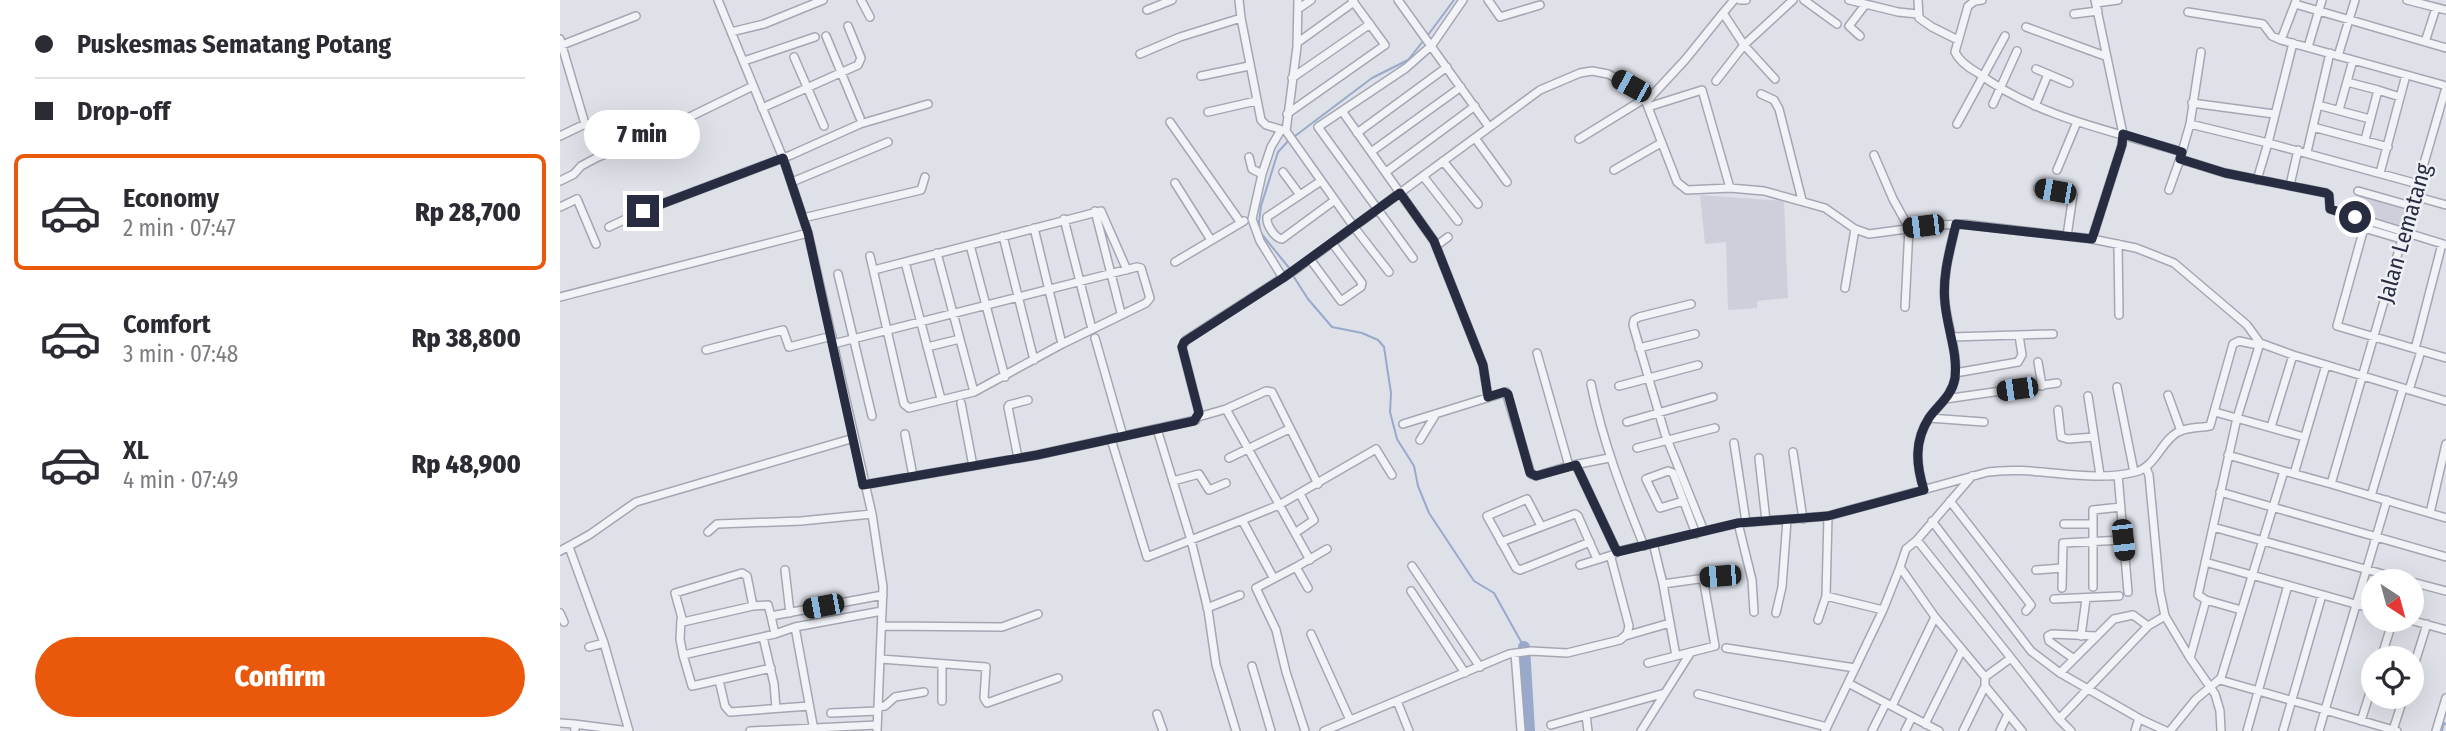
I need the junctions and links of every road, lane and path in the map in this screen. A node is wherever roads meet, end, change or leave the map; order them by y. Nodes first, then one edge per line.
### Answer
1 (718, 0) edge
2 (823, 0) edge
3 (861, 0) edge
4 (1172, 0) edge
5 (1239, 0) edge
6 (1311, 0) edge
7 (1398, 0) edge
8 (1463, 0) edge
9 (1488, 0) edge
10 (1734, 0) edge
11 (1740, 0) edge
12 (1746, 0) edge
13 (1793, 0) edge
14 (1804, 0) edge
15 (1849, 0) edge
16 (1917, 0) edge
17 (1982, 0) edge
18 (2118, 0) edge
19 (2322, 0) edge
20 (2355, 0) edge
21 (2407, 0) edge
22 (1353, 1) edge
23 (2295, 2) edge
24 (2426, 2) edge
25 (1298, 4) edge
26 (1540, 5) dead end
27 (1865, 5) junction
28 (2096, 5) edge
29 (2437, 8) junction
30 (2319, 9) junction
31 (1147, 10) dead end
32 (2446, 10) edge
33 (2188, 12) dead end
34 (1723, 13) junction
35 (2074, 13) dead end
36 (1917, 14) junction
37 (636, 16) dead end
38 (870, 17) dead end
39 (1241, 18) junction
40 (2349, 19) junction
41 (1370, 23) junction
42 (1837, 24) dead end
43 (848, 26) dead end
44 (2026, 27) dead end
45 (731, 32) junction
46 (826, 36) dead end
47 (1860, 36) dead end
48 (2005, 36) dead end
49 (814, 37) dead end
50 (1958, 40) junction
51 (2281, 40) junction
52 (561, 42) edge
53 (2425, 42) junction
54 (1297, 43) junction
55 (1431, 43) junction
56 (2292, 43) junction
57 (1744, 45) junction
58 (2308, 47) junction
59 (2446, 48) edge
60 (2017, 51) dead end
61 (2201, 52) dead end
62 (1140, 54) dead end
63 (2334, 54) junction
64 (2105, 56) junction
65 (794, 57) dead end
66 (2353, 60) junction
67 (744, 61) junction
68 (1250, 66) junction
69 (1447, 67) junction
70 (2036, 69) dead end
71 (840, 73) junction
72 (2048, 74) junction
73 (2406, 75) junction
74 (1200, 76) dead end
75 (1982, 76) junction
76 (2446, 76) edge
77 (1292, 78) junction
78 (1775, 79) dead end
79 (1716, 81) dead end
80 (2347, 82) junction
81 (2069, 83) dead end
82 (1461, 87) junction
83 (750, 88) junction
84 (807, 88) junction
85 (1999, 89) junction
86 (2445, 89) edge
87 (2378, 90) junction
88 (1761, 94) dead end
89 (2400, 97) junction
90 (1256, 101) junction
91 (1646, 102) junction
92 (2192, 103) junction
93 (928, 104) dead end
94 (1993, 104) dead end
95 (2318, 105) junction
96 (1475, 106) junction
97 (2035, 106) junction
98 (762, 108) junction
99 (2339, 110) junction
100 (1342, 111) junction
101 (1208, 112) dead end
102 (1287, 114) junction
103 (2274, 114) junction
104 (860, 118) dead end
105 (2370, 119) junction
106 (1170, 122) dead end
107 (2077, 122) junction
108 (1957, 124) dead end
109 (2190, 124) junction
110 (824, 126) dead end
111 (1489, 127) junction
112 (2313, 127) junction
113 (1285, 132) junction
114 (1357, 133) junction
115 (2123, 134) junction
116 (560, 136) edge
117 (1475, 138) junction
118 (1579, 139) dead end
119 (2365, 140) junction
120 (888, 142) dead end
121 (1661, 143) junction
122 (2268, 143) junction
123 (2388, 147) junction
124 (2298, 150) junction
125 (1371, 152) junction
126 (2307, 152) junction
127 (1874, 155) dead end
128 (1249, 156) dead end
129 (2181, 156) junction
130 (784, 158) junction
131 (1443, 161) junction
132 (1614, 170) dead end
133 (2057, 170) dead end
134 (1283, 172) dead end
135 (1386, 172) junction
136 (2381, 173) junction
137 (1262, 174) junction
138 (1423, 176) junction
139 (925, 177) dead end
140 (797, 180) junction
141 (2257, 180) junction
142 (560, 181) edge
143 (1321, 181) junction
144 (1507, 182) dead end
145 (1175, 183) dead end
146 (2418, 184) junction
147 (2290, 185) junction
148 (1730, 188) junction
149 (2038, 188) dead end
150 (2169, 190) dead end
151 (2358, 191) dead end
152 (1400, 193) junction
153 (1300, 195) junction
154 (2414, 196) junction
155 (1802, 200) junction
156 (1335, 201) junction
157 (1478, 204) dead end
158 (2446, 205) edge
159 (2411, 206) junction
160 (560, 207) edge
161 (1377, 209) junction
162 (1095, 211) junction
163 (808, 216) junction
164 (1064, 219) junction
165 (1458, 221) dead end
166 (1241, 223) junction
167 (1258, 223) junction
168 (1956, 224) junction
169 (609, 227) dead end
170 (1354, 227) junction
171 (2376, 227) junction
172 (1034, 228) junction
173 (1909, 228) junction
174 (1855, 229) junction
175 (804, 234) junction
176 (1003, 236) junction
177 (2067, 236) junction
178 (2402, 236) junction
179 (1448, 237) dead end
180 (2092, 239) junction
181 (1211, 240) junction
182 (1332, 243) junction
183 (596, 244) dead end
184 (2118, 244) junction
185 (2444, 244) edge
186 (970, 245) junction
187 (1436, 246) junction
188 (937, 253) junction
189 (870, 256) dead end
190 (1413, 258) dead end
191 (1310, 259) junction
192 (905, 262) junction
193 (1175, 262) dead end
194 (874, 270) junction
195 (1128, 270) junction
196 (1389, 272) dead end
197 (838, 274) dead end
198 (1112, 274) junction
199 (1284, 278) junction
200 (1079, 282) junction
201 (1845, 288) dead end
202 (1049, 290) junction
203 (560, 297) edge
204 (1018, 298) junction
205 (1691, 304) dead end
206 (986, 306) junction
207 (1905, 307) dead end
208 (1121, 313) junction
209 (953, 315) junction
210 (2119, 315) dead end
211 (921, 323) junction
212 (2247, 325) junction
213 (889, 331) junction
214 (1093, 333) junction
215 (1695, 334) dead end
216 (2053, 334) dead end
217 (2019, 335) junction
218 (1951, 337) junction
219 (2374, 338) junction
220 (960, 339) junction
221 (834, 341) junction
222 (850, 341) junction
223 (2236, 341) junction
224 (1062, 344) junction
225 (2259, 344) junction
226 (927, 347) junction
227 (1639, 348) junction
228 (706, 350) dead end
229 (2418, 350) junction
230 (1538, 353) dead end
231 (2293, 355) junction
232 (2446, 358) edge
233 (1034, 360) junction
234 (2039, 362) dead end
235 (1698, 365) dead end
236 (2326, 365) junction
237 (1955, 373) junction
238 (2363, 375) junction
239 (1005, 377) junction
240 (1649, 378) junction
241 (2057, 383) dead end
242 (1591, 384) dead end
243 (1619, 386) dead end
244 (2042, 386) junction
245 (2117, 387) dead end
246 (2406, 389) junction
247 (974, 392) junction
248 (2168, 395) dead end
249 (2088, 396) dead end
250 (1488, 397) junction
251 (1713, 397) dead end
252 (941, 399) junction
253 (1028, 400) dead end
254 (1945, 400) junction
255 (2446, 401) edge
256 (961, 403) dead end
257 (1226, 409) junction
258 (2058, 410) dead end
259 (1659, 412) junction
260 (2215, 412) junction
261 (1436, 414) junction
262 (873, 415) dead end
263 (1198, 416) junction
264 (1929, 418) junction
265 (2237, 418) junction
266 (1627, 422) dead end
267 (1984, 422) dead end
268 (1403, 424) dead end
269 (2271, 427) junction
270 (1715, 428) dead end
271 (1157, 429) junction
272 (1289, 429) junction
273 (2180, 430) junction
274 (905, 434) dead end
275 (1123, 436) junction
276 (2094, 437) junction
277 (2304, 437) junction
278 (854, 438) junction
279 (1111, 439) junction
280 (1420, 440) dead end
281 (1668, 441) junction
282 (1734, 443) dead end
283 (2446, 444) edge
284 (1247, 448) junction
285 (1637, 448) dead end
286 (1793, 452) dead end
287 (2228, 456) junction
288 (1018, 458) junction
289 (1229, 458) dead end
290 (1609, 458) junction
291 (1759, 458) dead end
292 (1572, 465) junction
293 (973, 466) junction
294 (2146, 468) junction
295 (2284, 471) junction
296 (2134, 472) junction
297 (2294, 474) junction
298 (1392, 475) dead end
299 (1973, 475) junction
300 (2100, 475) junction
301 (2119, 475) junction
302 (913, 476) junction
303 (1172, 481) junction
304 (1226, 483) dead end
305 (867, 484) junction
306 (1318, 484) junction
307 (2331, 484) junction
308 (1924, 490) junction
309 (2220, 492) junction
310 (1300, 494) junction
311 (2371, 496) junction
312 (2388, 500) junction
313 (1684, 501) junction
314 (1950, 501) junction
315 (1279, 505) junction
316 (2121, 508) junction
317 (2272, 508) junction
318 (2430, 513) junction
319 (872, 514) junction
320 (1828, 516) junction
321 (2446, 518) edge
322 (1802, 519) junction
323 (1242, 520) junction
324 (1787, 520) junction
325 (1766, 521) junction
326 (1932, 521) junction
327 (1742, 523) junction
328 (2064, 524) dead end
329 (2093, 524) junction
330 (1541, 526) junction
331 (2213, 527) junction
332 (708, 532) dead end
333 (1295, 533) junction
334 (1700, 533) junction
335 (2377, 537) junction
336 (1191, 540) junction
337 (1917, 540) junction
338 (2123, 540) junction
339 (2262, 540) junction
340 (2094, 541) junction
341 (1501, 542) junction
342 (1590, 542) junction
343 (1653, 543) junction
344 (1644, 546) junction
345 (569, 547) junction
346 (1327, 550) dead end
347 (560, 551) edge
348 (1614, 554) junction
349 (2446, 557) edge
350 (1597, 559) junction
351 (1310, 560) junction
352 (2205, 562) junction
353 (1580, 565) dead end
354 (1412, 566) dead end
355 (1900, 566) junction
356 (1296, 567) junction
357 (2062, 568) junction
358 (2364, 569) edge
359 (2367, 569) edge
360 (785, 570) dead end
361 (2036, 570) dead end
362 (2252, 575) junction
363 (1720, 576) dead end
364 (1273, 577) junction
365 (1703, 578) junction
366 (1663, 584) junction
367 (2288, 585) junction
368 (2424, 585) edge
369 (2093, 587) dead end
370 (1308, 588) dead end
371 (2062, 588) dead end
372 (1411, 591) dead end
373 (2361, 591) edge
374 (2128, 592) dead end
375 (2446, 592) edge
376 (883, 595) junction
377 (1240, 595) dead end
378 (2322, 595) junction
379 (1826, 596) junction
380 (2119, 596) dead end
381 (2054, 599) dead end
382 (2086, 599) junction
383 (2206, 600) junction
384 (2357, 605) junction
385 (753, 606) junction
386 (2361, 606) edge
387 (1208, 608) junction
388 (1883, 610) junction
389 (2241, 610) junction
390 (882, 611) junction
391 (2025, 611) dead end
392 (1754, 612) dead end
393 (560, 613) edge
394 (790, 613) junction
395 (1776, 613) dead end
396 (1038, 614) dead end
397 (771, 616) junction
398 (1936, 617) junction
399 (2165, 617) junction
400 (681, 620) junction
401 (1818, 620) dead end
402 (564, 622) dead end
403 (1670, 623) junction
404 (2424, 623) edge
405 (2427, 624) junction
406 (888, 626) junction
407 (2148, 626) junction
408 (795, 627) junction
409 (2446, 630) edge
410 (775, 634) junction
411 (1311, 634) dead end
412 (2081, 636) junction
413 (2097, 636) junction
414 (762, 637) junction
415 (1624, 637) junction
416 (604, 643) junction
417 (2420, 646) edge
418 (589, 647) dead end
419 (1726, 648) dead end
420 (1962, 650) junction
421 (1692, 651) junction
422 (1515, 653) junction
423 (683, 655) junction
424 (1676, 656) junction
425 (2011, 658) junction
426 (2190, 658) junction
427 (885, 659) junction
428 (2074, 659) junction
429 (1648, 663) dead end
430 (942, 665) junction
431 (1252, 666) dead end
432 (1480, 667) junction
433 (771, 668) junction
434 (1855, 668) junction
435 (1465, 673) junction
436 (2060, 673) junction
437 (1058, 678) dead end
438 (719, 680) junction
439 (2220, 680) junction
440 (1985, 681) junction
441 (1848, 683) junction
442 (2211, 687) junction
443 (2088, 688) junction
444 (924, 691) dead end
445 (2258, 691) junction
446 (1665, 693) junction
447 (1698, 694) dead end
448 (2446, 698) edge
449 (2293, 700) junction
450 (942, 701) dead end
451 (1397, 701) junction
452 (1889, 704) junction
453 (809, 706) junction
454 (776, 708) junction
455 (878, 709) junction
456 (2365, 709) edge
457 (2401, 709) edge
458 (2325, 710) junction
459 (831, 713) dead end
460 (1157, 714) dead end
461 (2008, 714) junction
462 (1586, 715) junction
463 (1912, 717) junction
464 (2139, 718) junction
465 (2059, 719) junction
466 (1350, 720) junction
467 (2361, 721) junction
468 (560, 723) edge
469 (1925, 724) junction
470 (813, 725) dead end
471 (1550, 725) dead end
472 (574, 727) edge
473 (874, 727) edge
474 (608, 729) edge
475 (1826, 729) edge
476 (2395, 730) edge
477 (629, 731) edge
478 (750, 731) edge
479 (1163, 731) edge
480 (1236, 731) edge
481 (1271, 731) edge
482 (1305, 731) edge
483 (1324, 731) edge
484 (1409, 731) edge
485 (1521, 731) edge
486 (1588, 731) edge
487 (1641, 731) edge
488 (1872, 731) edge
489 (1905, 731) edge
490 (1939, 731) edge
491 (1963, 731) edge
492 (2000, 731) edge
493 (2022, 731) edge
494 (2071, 731) edge
495 (2135, 731) edge
496 (2168, 731) edge
497 (2221, 731) edge
498 (2247, 731) edge
499 (2283, 731) edge
500 (2319, 731) edge
501 (2436, 731) edge

1 - 45 street
2 - 45 street
3 - 38 street
4 - 31 street
5 - 39 street
6 - 25 street
7 - 55 street
8 - 55 street
9 - 26 street
10 - 34 street
11 - 12 street
13 - 57 street
14 - 42 street
15 - 27 street
16 - 36 street
17 - 50 street
18 - 28 street
19 - 30 street
20 - 40 street
21 - 24 street
22 - 41 street
22 - 54 street
23 - 30 street
23 - 51 street
24 - 29 street
25 - 54 street
27 - 36 street
27 - 47 street
28 - 35 street
28 - 64 street
29 - 32 street
29 - 53 street
30 - 40 street
30 - 58 street
33 - 51 street
34 - 57 street
34 - 91 street
36 - 50 street
37 - 52 street
39 - 62 street
39 - 68 street
40 - 53 street
40 - 63 street
41 - 77 street
41 - 102 street
43 - 71 street
44 - 64 street
45 - 67 street
46 - 71 street
48 - 75 street
49 - 67 street
50 - 75 street
51 - 56 street
52 - 116 street
53 - 59 street
54 - 77 street
55 - 69 street
55 - 100 street
56 - 58 street
56 - 103 street
57 - 78 street
57 - 79 street
58 - 63 street
60 - 85 street
61 - 92 street
63 - 66 street
63 - 95 street
64 - 115 street
65 - 84 street
66 - 73 street
66 - 80 street
67 - 83 street
68 - 74 street
68 - 90 street
69 - 82 street
69 - 114 street
70 - 72 street
71 - 84 street
71 - 104 street
72 - 81 street
72 - 97 street
73 - 86 street
73 - 89 street
75 - 85 street
75 - 108 street
76 - 86 street, Jalan Lematang
77 - 102 street
80 - 87 street
80 - 99 street
82 - 96 street
82 - 125 street
83 - 98 street
83 - 142 street
84 - 98 street
84 - 110 street
85 - 94 street
85 - 97 street
86 - 146 street, Jalan Lematang
87 - 89 street
87 - 105 street
88 - 155 street
89 - 123 street
90 - 101 street
90 - 113 street
91 - 111 street
91 - 118 street
91 - 121 street
91 - 148 street
92 - 103 street
92 - 109 street
93 - 130 street
95 - 99 street
95 - 112 street
96 - 111 street
96 - 135 street
97 - 107 street
98 - 130 street
99 - 105 street
100 - 114 street
100 - 161 street
102 - 113 street
103 - 122 street
105 - 119 street
106 - 166 street
107 - 115 street
107 - 133 street
109 - 122 street
109 - 129 street
111 - 117 street
112 - 119 street
112 - 126 street
113 - 137 street
113 - 143 street
114 - 125 street
115 - 129 street
115 - 180 street
117 - 131 street
117 - 144 street
119 - 123 street
120 - 140 street
121 - 132 street
121 - 148 street
122 - 124 street
122 - 141 street
123 - 136 street
124 - 126 street
124 - 147 street
125 - 135 street
126 - 136 street
127 - 173 street
128 - 137 street
129 - 141 street
129 - 150 street
130 - 140 street
130 - 169 street
131 - 138 street
131 - 157 street
134 - 153 street
135 - 152 street
136 - 146 street
137 - 167 street
138 - 152 street
138 - 165 street
139 - 163 street
140 - 163 street
141 - 147 street
143 - 153 street
143 - 156 street
145 - 181 street
146 - 154 street, Jalan Lematang
147 - 171 street
148 - 155 street
149 - 177 street
151 - 159 street
152 - 161 street
152 - 187 street
153 - 167 street
154 - 158 street
154 - 159 street, Jalan Lematang
155 - 174 street
156 - 167 street
156 - 170 street
159 - 178 street, Jalan Lematang
160 - 183 street
161 - 170 street
161 - 190 street
162 - 164 street
162 - 195 street
162 - 198 street
163 - 175 street
164 - 172 street
164 - 200 street
166 - 167 street
166 - 181 street
167 - 199 street
168 - 173 street
168 - 177 street
168 - 218 street
170 - 182 street
170 - 196 street
171 - 178 street
171 - 219 street
172 - 176 street
172 - 202 street
173 - 174 street
173 - 207 street
174 - 201 street
175 - 203 street
175 - 221 street
176 - 186 street
176 - 204 street
177 - 180 street
178 - 185 street
178 - 219 street, Jalan Lematang
179 - 187 street
180 - 184 street
181 - 193 street
182 - 191 street
182 - 191 street
184 - 210 street
184 - 212 street
185 - 229 street
186 - 188 street
186 - 206 street
187 - 250 street
188 - 192 street
188 - 209 street
189 - 194 street
191 - 199 street
192 - 194 street
192 - 211 street
194 - 213 street
195 - 198 street
195 - 208 street
197 - 222 street
198 - 200 street
198 - 208 street
199 - 263 street
200 - 202 street
200 - 214 street
202 - 204 street
202 - 224 street
204 - 206 street
204 - 233 street
205 - 227 street
206 - 209 street
206 - 239 street
208 - 214 street
209 - 211 street
209 - 220 street
211 - 213 street
211 - 226 street
212 - 223 street
212 - 225 street
213 - 222 street
213 - 252 street
214 - 224 street
214 - 275 street
215 - 227 street
216 - 217 street
217 - 218 street
217 - 237 street
218 - 237 street
219 - 229 street
219 - 238 street, Jalan Lematang
220 - 226 street
220 - 247 street
221 - 222 street
221 - 228 street
221 - 278 street
222 - 262 street
223 - 225 street
223 - 260 street
224 - 233 street
225 - 231 street
225 - 265 street
226 - 252 street
227 - 240 street
229 - 232 street
229 - 246 street
230 - 292 street
231 - 236 street
231 - 269 street
233 - 239 street
234 - 244 street
235 - 240 street
236 - 238 street
236 - 277 street
237 - 254 street
238 - 246 street
238 - 307 street, Jalan Lematang
239 - 247 street
240 - 243 street
240 - 259 street
241 - 244 street
242 - 290 street
244 - 254 street
245 - 296 street
246 - 255 street
246 - 311 street
247 - 252 street
248 - 273 street
249 - 276 street
250 - 261 street
250 - 292 street
251 - 259 street
253 - 288 street
254 - 264 street
256 - 293 street
257 - 263 street
257 - 272 street
257 - 284 street
258 - 276 street
259 - 266 street
259 - 281 street
260 - 265 street
260 - 273 street
261 - 268 street
261 - 280 street
263 - 271 street
264 - 267 street
264 - 308 street
265 - 269 street
265 - 287 street
269 - 277 street
270 - 281 street
271 - 275 street
271 - 303 street
272 - 284 street
272 - 306 street
273 - 294 street
274 - 302 street
275 - 279 street
276 - 300 street
277 - 297 street
278 - 305 street
278 - 345 street
279 - 288 street
279 - 336 street
281 - 285 street
281 - 334 street
282 - 327 street
283 - 318 street
284 - 289 street
284 - 315 street
286 - 322 street
287 - 295 street
287 - 309 street
288 - 293 street
290 - 292 street
290 - 344 street
291 - 325 street
292 - 348 street
293 - 302 street
294 - 296 street
294 - 399 street
295 - 297 street
295 - 317 street
296 - 301 street
297 - 307 street
298 - 306 street
299 - 300 street
299 - 308 street
299 - 314 street
300 - 301 street
301 - 316 street
302 - 305 street
303 - 304 street
303 - 336 street
305 - 319 street
306 - 310 street
307 - 311 street
308 - 320 street
309 - 317 street
309 - 331 street
310 - 315 street
310 - 333 street
311 - 312 street
312 - 318 street
312 - 335 street
313 - 313 street
313 - 334 street
314 - 326 street
314 - 391 street
315 - 323 street
315 - 333 street
316 - 329 street
316 - 338 street
317 - 335 street
317 - 339 street
318 - 321 street
319 - 332 street
319 - 376 street
320 - 322 street
320 - 379 street
322 - 324 street
323 - 336 street
323 - 364 street
324 - 325 street
324 - 395 street
325 - 327 street
326 - 337 street
326 - 436 street
327 - 334 street
327 - 392 street
328 - 329 street
329 - 340 street
330 - 341 street
330 - 341 street
330 - 342 street
331 - 339 street
331 - 352 street
333 - 351 street
334 - 343 street
335 - 349 street
335 - 359 street
336 - 387 street
337 - 355 street
337 - 425 street
338 - 340 street
338 - 374 street
339 - 358 street
339 - 362 street
340 - 357 street
340 - 369 street
341 - 342 street
342 - 350 street
343 - 344 street
343 - 366 street
344 - 348 street
345 - 347 street
345 - 416 street
346 - 351 street
348 - 350 street
348 - 415 street
350 - 353 street
351 - 356 street
352 - 362 street
352 - 383 street
354 - 432 street
355 - 388 street
355 - 398 street
356 - 364 street
356 - 370 street
357 - 361 street
357 - 371 street
360 - 394 street
362 - 367 street
362 - 389 street
363 - 365 street
364 - 482 street
365 - 366 street
365 - 421 street
366 - 403 street
367 - 378 street
367 - 445 street
368 - 375 street
372 - 435 street
373 - 384 street
376 - 390 street
376 - 394 street
377 - 387 street
378 - 384 street
378 - 449 street
379 - 388 street
379 - 401 street
380 - 382 street
381 - 382 street
382 - 412 street
383 - 389 street
383 - 426 street
384 - 386 street
384 - 458 street
385 - 397 street
385 - 400 street
385 - 400 street
387 - 480 street
388 - 434 street
389 - 439 street
390 - 406 street
390 - 408 street
393 - 402 street
394 - 397 street
396 - 406 street
397 - 410 street
398 - 420 street
398 - 452 street
399 - 407 street
399 - 426 street
400 - 423 street
403 - 415 street
403 - 424 street
404 - 405 street
405 - 409 street
405 - 417 street
406 - 427 street
407 - 413 street
407 - 443 street
408 - 410 street
408 - 453 street
410 - 414 street
411 - 466 street
412 - 413 street
412 - 428 street
413 - 428 street
414 - 423 street
414 - 433 street
415 - 422 street
416 - 418 street
416 - 477 street
419 - 434 street
420 - 440 street
420 - 469 street
421 - 424 street
421 - 446 street
422 - 432 street
422 - 485 street
423 - 438 street
424 - 429 street
425 - 440 street
425 - 465 street
426 - 442 street
427 - 430 street
427 - 455 street
428 - 436 street
430 - 437 street
430 - 450 street
431 - 481 street
432 - 435 street
433 - 438 street
433 - 454 street
434 - 441 street
435 - 451 street
436 - 443 street
438 - 454 street
439 - 442 street
439 - 445 street
440 - 461 street
440 - 491 street
441 - 452 street
441 - 475 street
442 - 496 street
442 - 497 street
443 - 464 street
443 - 465 street
444 - 455 street
445 - 449 street
445 - 498 street
446 - 462 street
446 - 487 street
447 - 475 street
448 - 501 street
449 - 458 street
449 - 499 street
451 - 466 street
451 - 484 street
452 - 463 street
452 - 488 street
453 - 454 street
453 - 470 street
455 - 459 street
455 - 473 street
456 - 467 street
457 - 476 street
458 - 467 street
458 - 500 street
460 - 479 street
461 - 492 street
461 - 493 street
462 - 471 street
462 - 486 street
463 - 469 street
463 - 489 street
464 - 495 street
464 - 496 street
465 - 494 street
466 - 483 street
467 - 476 street
468 - 472 street
469 - 490 street
472 - 474 street
473 - 478 street
474 - 477 street

